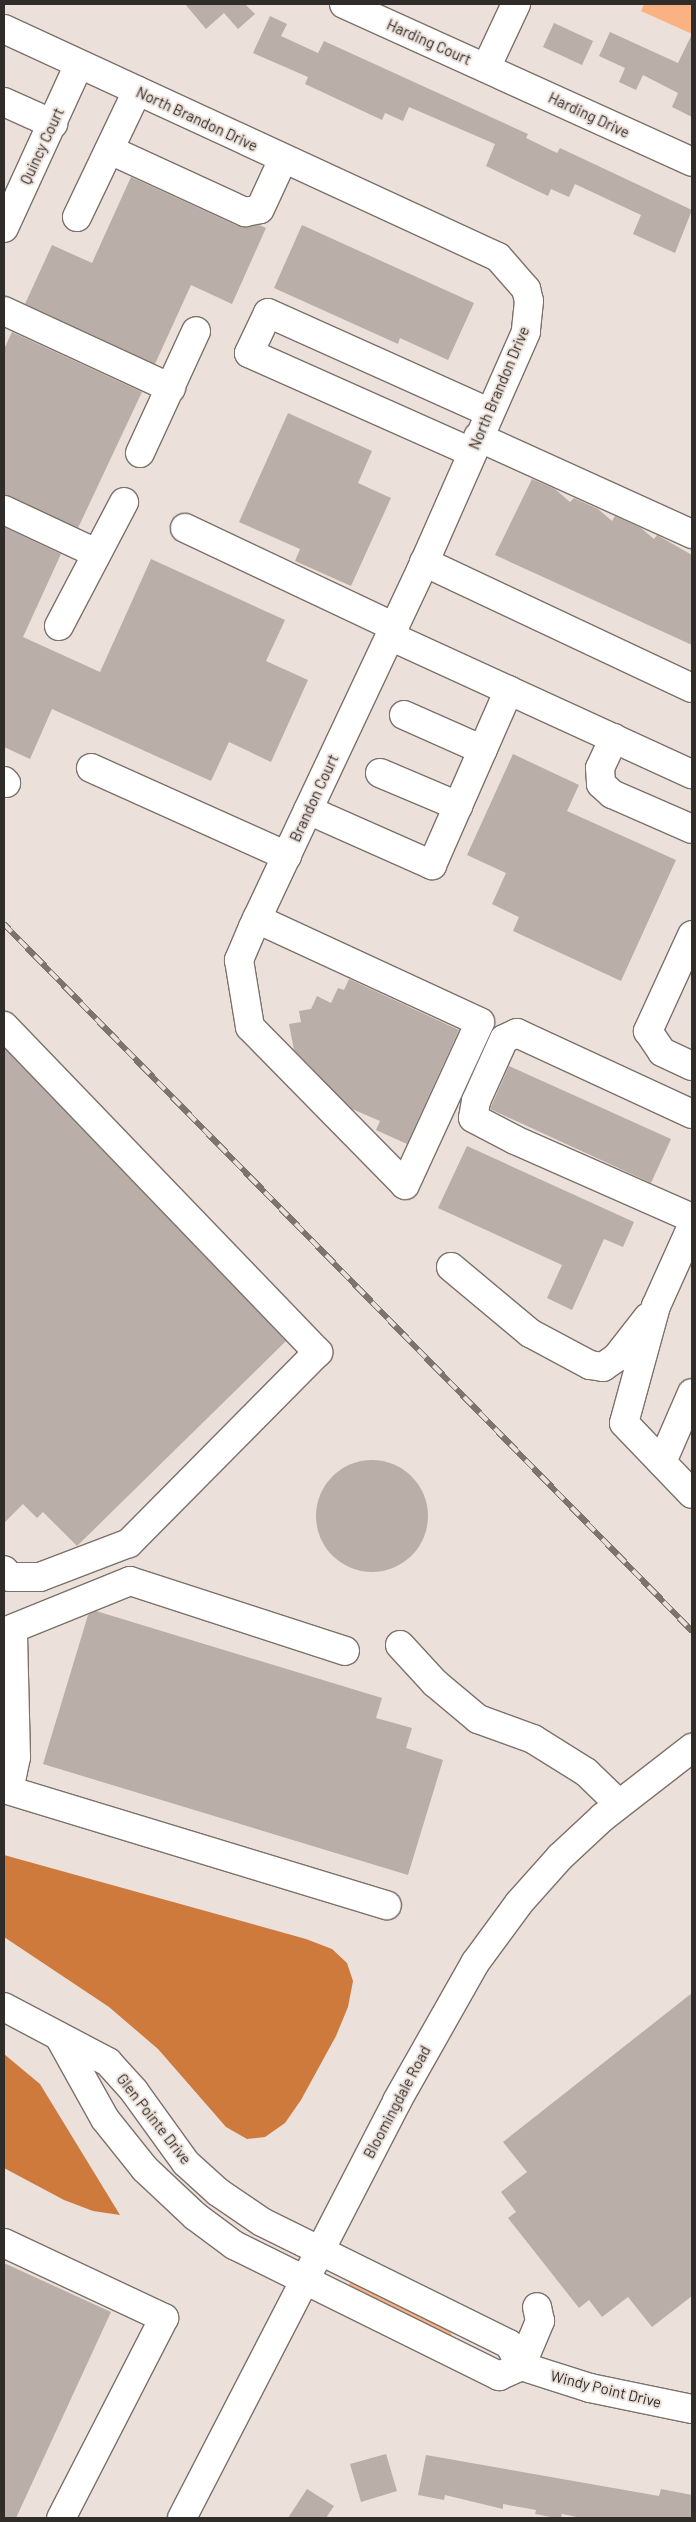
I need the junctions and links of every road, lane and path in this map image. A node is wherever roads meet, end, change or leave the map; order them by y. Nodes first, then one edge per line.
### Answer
1 (344, 4) edge
2 (516, 4) edge
3 (4, 29) edge
4 (79, 64) junction
5 (486, 68) junction
6 (137, 91) junction
7 (4, 102) edge
8 (53, 124) junction
9 (110, 150) junction
10 (283, 158) junction
11 (692, 162) edge
12 (77, 217) dead end
13 (4, 228) edge
14 (4, 311) edge
15 (196, 330) dead end
16 (171, 388) junction
17 (448, 394) junction
18 (488, 412) junction
19 (429, 434) junction
20 (474, 445) junction
21 (140, 453) dead end
22 (124, 502) dead end
23 (4, 510) edge
24 (185, 528) dead end
25 (692, 534) edge
26 (96, 553) junction
27 (424, 562) junction
28 (59, 626) dead end
29 (392, 631) junction
30 (692, 688) edge
31 (509, 690) junction
32 (404, 715) dead end
33 (614, 738) junction
34 (483, 750) junction
35 (91, 768) dead end
36 (380, 773) dead end
37 (692, 774) edge
38 (458, 806) junction
39 (308, 810) junction
40 (692, 829) edge
41 (287, 856) junction
42 (257, 919) junction
43 (692, 935) edge
44 (4, 1026) edge
45 (692, 1066) edge
46 (692, 1114) edge
47 (692, 1218) edge
48 (692, 1226) edge
49 (451, 1267) dead end
50 (656, 1306) junction
51 (692, 1394) edge
52 (662, 1462) junction
53 (692, 1494) edge
54 (6, 1575) edge
55 (9, 1631) edge
56 (400, 1645) dead end
57 (345, 1651) dead end
58 (692, 1748) edge
59 (6, 1790) edge
60 (619, 1804) junction
61 (387, 1905) dead end
62 (4, 2007) edge
63 (61, 2040) junction
64 (4, 2243) edge
65 (319, 2252) junction
66 (303, 2282) junction
67 (537, 2307) dead end
68 (472, 2326) junction
69 (456, 2356) junction
70 (521, 2366) junction
71 (692, 2409) edge
72 (61, 2518) edge
73 (182, 2518) edge

1 - 5 street, Harding Court
2 - 5 street
3 - 4 street, North Brandon Drive
4 - 6 street, North Brandon Drive
4 - 8 street, Quincy Court
5 - 11 street, Harding Drive
6 - 9 street
6 - 10 street, North Brandon Drive
7 - 8 street
8 - 13 street, Quincy Court
9 - 10 street
9 - 12 street
10 - 18 street, North Brandon Drive
14 - 16 street
15 - 16 street
16 - 21 street
17 - 18 street
17 - 19 street
17 - 19 street
18 - 20 street, North Brandon Drive
19 - 20 street
20 - 25 street
20 - 27 street, North Brandon Drive
22 - 26 street
23 - 26 street
24 - 29 street
26 - 28 street
27 - 29 street, North Brandon Drive
27 - 30 street
29 - 31 street
29 - 39 street, Brandon Court
31 - 33 street
31 - 34 street
32 - 34 street
33 - 37 street
33 - 40 street
34 - 38 street
35 - 41 street
36 - 38 street
38 - 39 street
39 - 41 street, Brandon Court
41 - 42 street, Brandon Court
42 - 42 street, Brandon Court
43 - 45 street
44 - 54 street
46 - 47 street
48 - 50 street
49 - 50 street
50 - 52 street
51 - 52 street
52 - 53 street
55 - 57 street
55 - 59 street
56 - 60 street
58 - 60 street, Bloomingdale Road
59 - 61 street
60 - 65 street, Bloomingdale Road
62 - 63 street, Glen Pointe Drive
63 - 65 street, Glen Pointe Drive
63 - 66 street
64 - 72 street
65 - 66 street, Bloomingdale Road
65 - 68 street
66 - 69 street
66 - 73 street, Bloomingdale Road
67 - 70 street
68 - 69 street
68 - 70 street
69 - 70 street
70 - 71 street, Windy Point Drive

